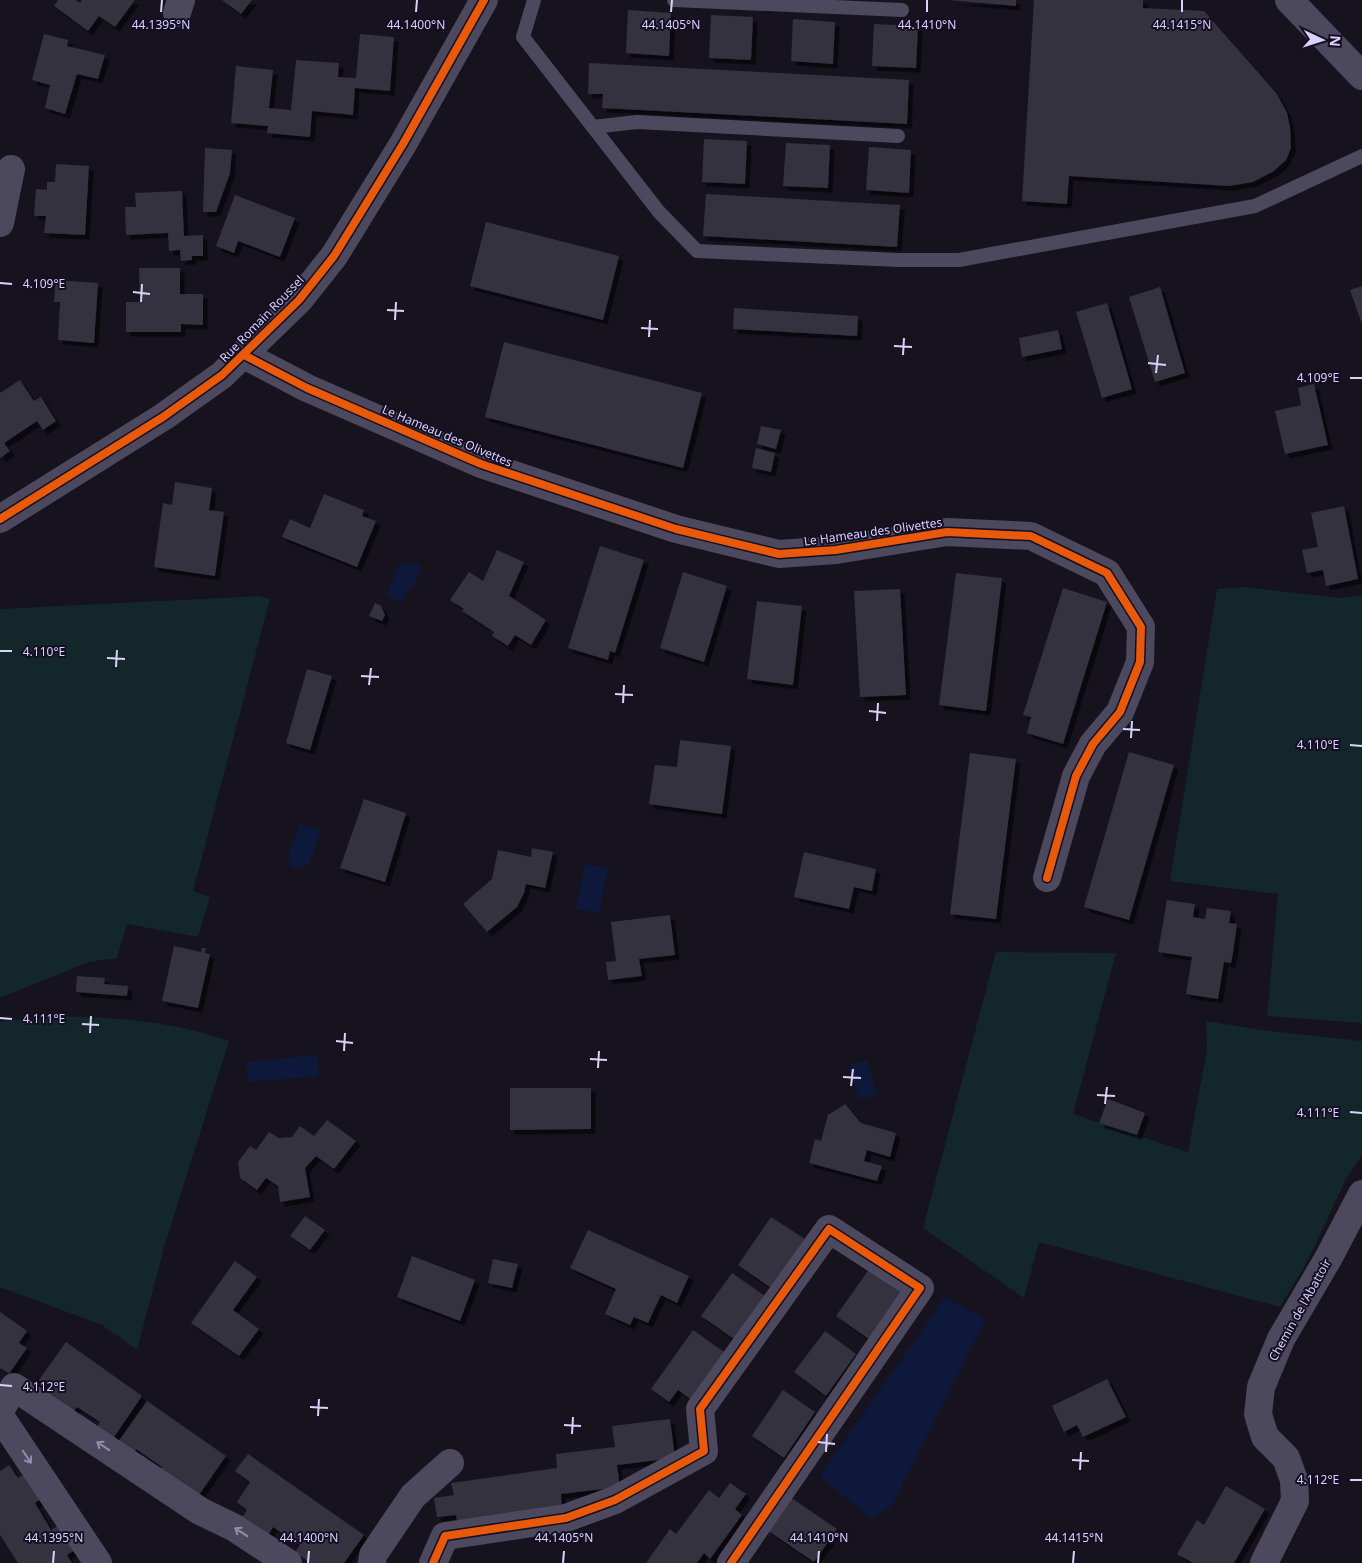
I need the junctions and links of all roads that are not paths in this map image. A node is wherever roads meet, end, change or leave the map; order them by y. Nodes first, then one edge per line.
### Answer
1 (484, 0) edge
2 (534, 0) edge
3 (674, 0) edge
4 (1289, 0) edge
5 (902, 10) dead end
6 (1362, 76) edge
7 (593, 127) junction
8 (898, 136) dead end
9 (1362, 156) edge
10 (11, 169) dead end
11 (0, 223) edge
12 (244, 355) junction
13 (0, 519) edge
14 (1047, 878) dead end
15 (1362, 1194) edge
16 (0, 1411) edge
17 (0, 1416) edge
18 (450, 1463) dead end
19 (283, 1562) edge
20 (98, 1563) edge
21 (372, 1563) edge
22 (434, 1563) edge
23 (731, 1563) edge
24 (1264, 1563) edge

1 - 12 street, Rue Romain Roussel
2 - 7 lane
3 - 5 lane
4 - 6 street
7 - 8 lane
7 - 9 lane
10 - 11 street
12 - 13 street, Rue Romain Roussel
12 - 14 street, Le Hameau des Olivettes
15 - 24 street, Chemin de l'Abattoir
19 -> 16 street
17 -> 20 street
18 - 21 street
22 - 23 street

